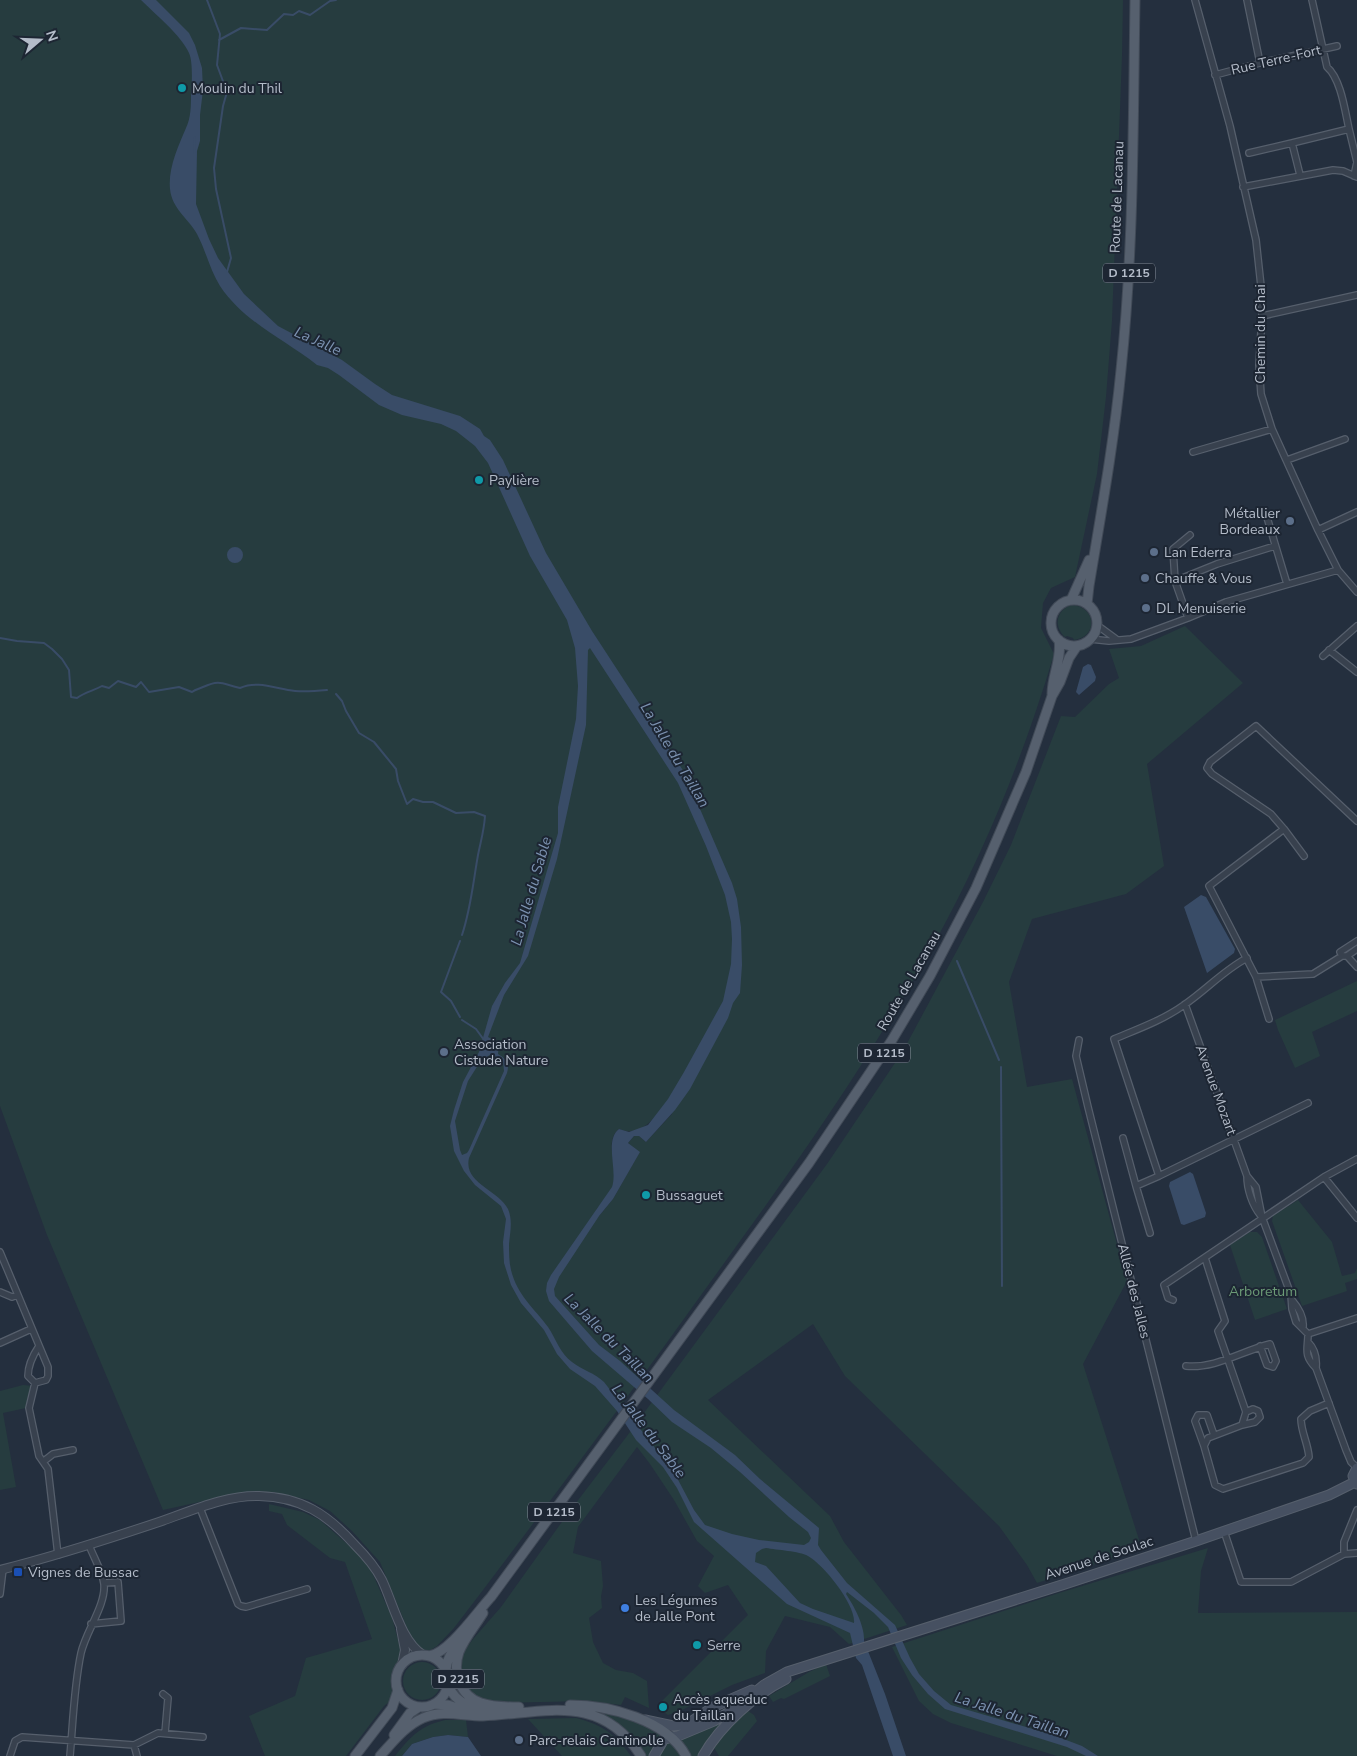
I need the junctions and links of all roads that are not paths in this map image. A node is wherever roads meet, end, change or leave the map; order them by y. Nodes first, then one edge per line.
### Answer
1 (1135, 0) edge
2 (1195, 0) edge
3 (1247, 0) edge
4 (1312, 0) edge
5 (1337, 46) dead end
6 (1323, 50) junction
7 (1260, 63) junction
8 (1216, 75) junction
9 (1349, 129) junction
10 (1292, 143) junction
11 (1249, 153) dead end
12 (1300, 175) junction
13 (1355, 177) edge
14 (1243, 187) junction
15 (1357, 295) edge
16 (1262, 316) junction
17 (1272, 429) junction
18 (1345, 439) dead end
19 (1193, 452) dead end
20 (1287, 460) junction
21 (1357, 512) edge
22 (1266, 514) dead end
23 (1318, 530) junction
24 (1190, 535) dead end
25 (1096, 544) junction
26 (1276, 546) junction
27 (1338, 570) junction
28 (1175, 581) junction
29 (1287, 584) junction
30 (1357, 592) edge
31 (1071, 600) junction
32 (1087, 604) junction
33 (1188, 618) junction
34 (1357, 626) edge
35 (1097, 627) junction
36 (1090, 639) junction
37 (1116, 639) junction
38 (1059, 640) junction
39 (1078, 646) junction
40 (1330, 650) junction
41 (1323, 656) dead end
42 (1357, 672) edge
43 (1052, 696) junction
44 (1357, 821) edge
45 (1284, 829) junction
46 (1304, 856) dead end
47 (1357, 941) edge
48 (1357, 949) edge
49 (1345, 956) junction
50 (1247, 958) junction
51 (1357, 968) edge
52 (1256, 977) junction
53 (1185, 1004) junction
54 (1269, 1020) dead end
55 (1079, 1040) dead end
56 (1308, 1104) dead end
57 (1123, 1138) dead end
58 (1234, 1138) junction
59 (1357, 1160) edge
60 (1159, 1176) junction
61 (1324, 1177) junction
62 (1136, 1186) junction
63 (1262, 1217) junction
64 (1357, 1218) edge
65 (1150, 1233) dead end
66 (0, 1252) edge
67 (1205, 1258) junction
68 (0, 1292) edge
69 (17, 1295) junction
70 (1173, 1300) dead end
71 (1357, 1318) edge
72 (31, 1329) junction
73 (1308, 1334) junction
74 (0, 1343) edge
75 (39, 1346) junction
76 (1260, 1346) dead end
77 (1228, 1358) junction
78 (1186, 1366) dead end
79 (35, 1382) junction
80 (1329, 1403) junction
81 (1246, 1412) junction
82 (1242, 1425) junction
83 (1214, 1435) junction
84 (1204, 1446) junction
85 (73, 1450) dead end
86 (44, 1461) junction
87 (1357, 1468) edge
88 (1356, 1483) edge
89 (200, 1508) junction
90 (1357, 1510) edge
91 (1224, 1531) junction
92 (1196, 1541) junction
93 (89, 1545) junction
94 (1357, 1553) edge
95 (1344, 1554) junction
96 (58, 1555) junction
97 (2, 1569) edge
98 (104, 1583) junction
99 (307, 1589) dead end
100 (0, 1594) edge
101 (491, 1597) junction
102 (483, 1613) junction
103 (91, 1624) junction
104 (400, 1624) junction
105 (426, 1656) junction
106 (823, 1660) junction
107 (402, 1665) junction
108 (446, 1672) junction
109 (448, 1685) junction
110 (764, 1685) junction
111 (398, 1689) junction
112 (163, 1694) dead end
113 (434, 1704) junction
114 (419, 1707) junction
115 (519, 1707) junction
116 (492, 1715) junction
117 (639, 1719) junction
118 (165, 1733) junction
119 (203, 1737) dead end
120 (672, 1737) junction
121 (72, 1741) junction
122 (134, 1746) junction
123 (10, 1756) edge
124 (70, 1756) edge
125 (137, 1756) edge
126 (355, 1756) edge
127 (380, 1756) edge
128 (641, 1756) edge
129 (654, 1756) edge
130 (686, 1756) edge
131 (702, 1756) edge

1 - 25 main road, Route de Lacanau / D 1215
2 - 8 street, Chemin du Chai
3 - 7 street
4 - 6 street
5 - 6 street, Rue Terre-Fort
6 - 7 street, Rue Terre-Fort
6 - 9 street
7 - 8 street, Rue Terre-Fort
8 - 14 street, Chemin du Chai
9 - 10 street
9 - 13 street
10 - 11 street
10 - 12 street
12 - 13 street
12 - 14 street
14 - 16 street, Chemin du Chai
15 - 16 street
16 - 17 street, Chemin du Chai
17 - 19 street
17 - 20 street, Chemin du Chai
18 - 20 street
20 - 23 street, Chemin du Chai
21 - 23 street
22 - 26 street
23 - 27 street, Chemin du Chai
24 - 28 street
25 - 31 main road, D 1215
25 - 32 main road, D 1215
26 - 28 street
26 - 29 street
27 - 29 street
27 - 30 street, Chemin du Chai
28 - 33 street
29 - 33 street
31 - 32 main road
31 - 38 main road
32 - 35 main road
33 - 37 street
34 - 40 street
35 - 36 main road
35 - 37 street
36 - 37 street
36 - 39 main road
38 - 39 main road
38 - 43 main road, D 1215
39 - 43 main road, D 1215
40 - 41 street
40 - 42 street
43 - 101 main road, Route de Lacanau / D 1215
44 - 45 street
45 - 46 street
45 - 50 street
47 - 49 street
48 - 49 street
49 - 51 street
49 - 52 street
50 - 52 street
50 - 53 street
52 - 54 street
53 - 58 street, Avenue Mozart
53 - 60 street
55 - 92 street, Allée des Jalles
56 - 58 street
57 - 62 street
58 - 60 street
58 - 63 street, Avenue Mozart
59 - 61 street
60 - 62 street
61 - 63 street
61 - 64 street
62 - 65 street
63 - 67 street
63 - 73 street, Avenue Mozart
66 - 69 street
67 - 70 street
67 - 77 street
68 - 69 street
69 - 72 street
71 - 73 street
72 - 74 street
72 - 75 street
73 - 80 street
75 - 79 street
75 - 79 street
76 - 77 street
77 - 78 street
77 - 81 street
79 - 86 street
80 - 84 street
80 - 87 street
81 - 82 street
81 - 82 street
82 - 83 street
83 - 84 street
83 - 84 street
85 - 86 street
86 - 96 street
87 - 88 main road, Avenue de Soulac
88 - 91 main road, Avenue de Soulac
89 - 93 street
89 - 99 street
89 - 104 street
90 - 95 street
91 - 92 main road, Avenue de Soulac
91 - 95 street
92 - 106 main road, Avenue de Soulac
93 - 96 street
93 - 98 street
94 - 95 street
96 - 97 street
97 - 100 street
98 - 103 street
98 - 103 street
101 - 102 main road, D 1215
101 - 105 main road, D 1215
102 - 108 main road, D 1215
102 - 115 main road, D 2215
103 - 121 street
104 - 105 street
104 - 107 street
105 - 107 main road
105 - 108 main road
106 - 110 main road
106 - 131 main road
107 - 111 main road
108 - 109 main road
109 - 113 main road
109 - 115 main road, D 2215
110 - 117 main road
110 - 120 main road
111 - 114 main road
111 - 126 main road
112 - 118 street
113 - 114 main road
113 - 116 main road, D 2215
114 - 127 main road
115 - 117 main road, D 2215
116 - 127 main road, D 2215
116 - 128 main road, D 2215
117 - 120 main road, D 2215
118 - 119 street
118 - 122 street
120 - 129 main road
120 - 130 main road, D 2215
121 - 122 street
121 - 123 street
121 - 124 street
122 - 125 street

